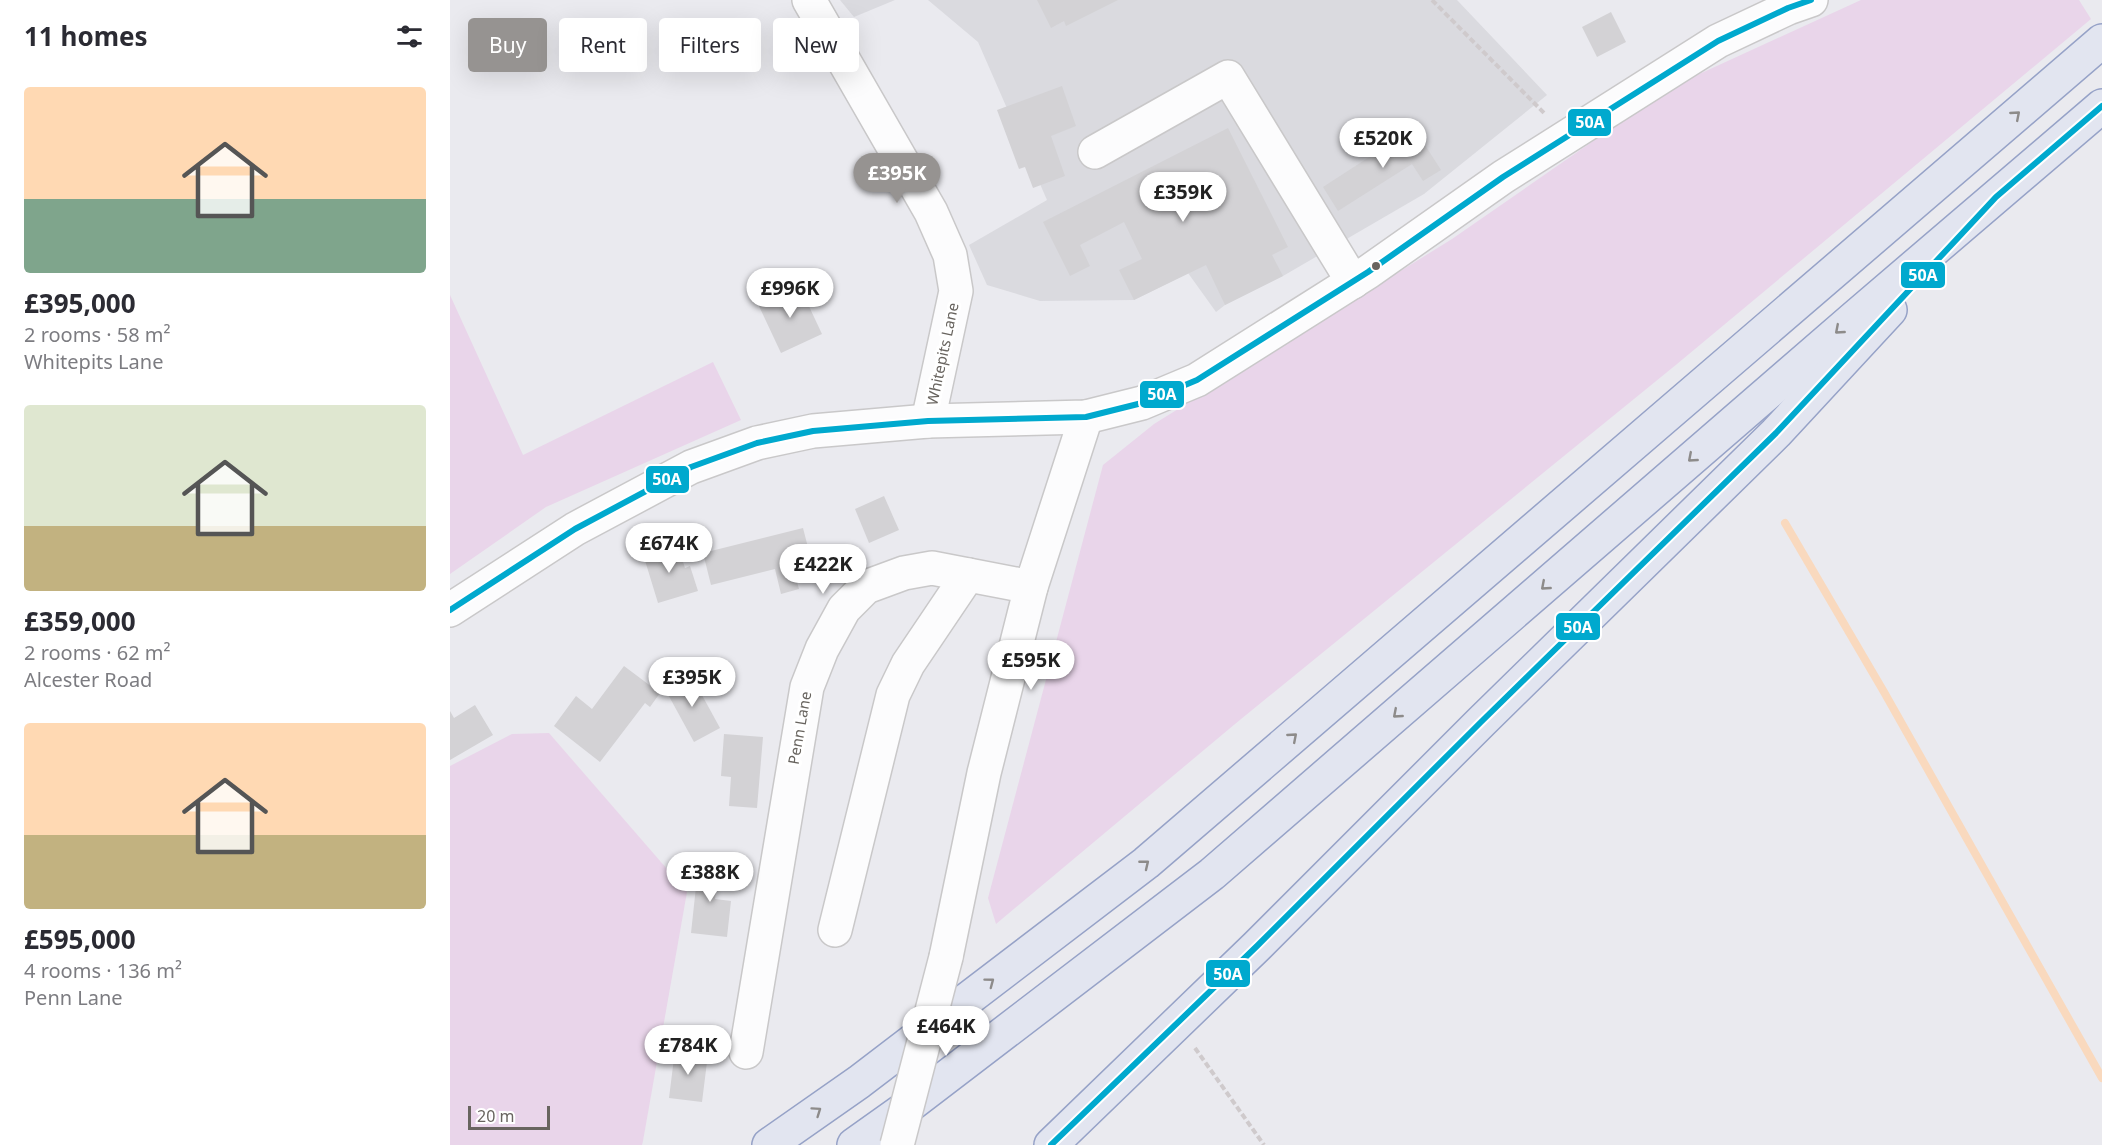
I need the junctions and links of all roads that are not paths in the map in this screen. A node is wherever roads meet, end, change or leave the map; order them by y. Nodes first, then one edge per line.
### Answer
1 (809, 0) edge
2 (1811, 0) edge
3 (2102, 41) edge
4 (2102, 106) edge
5 (1095, 152) dead end
6 (1996, 197) junction
7 (1353, 282) junction
8 (1086, 417) junction
9 (928, 421) junction
10 (968, 575) junction
11 (1031, 587) junction
12 (450, 610) edge
13 (835, 930) dead end
14 (746, 1052) dead end
15 (769, 1145) edge
16 (854, 1145) edge
17 (897, 1145) edge
18 (1051, 1145) edge

1 - 9 street, Whitepits Lane
2 - 7 street
15 -> 3 highway
4 - 6 highway
5 - 7 street
6 -> 16 highway
6 - 18 highway
7 - 8 street
8 - 9 street
8 - 11 street
9 - 12 street
10 - 11 street, Penn Lane
10 - 13 street
10 - 14 street, Penn Lane
11 - 17 street, bridge

